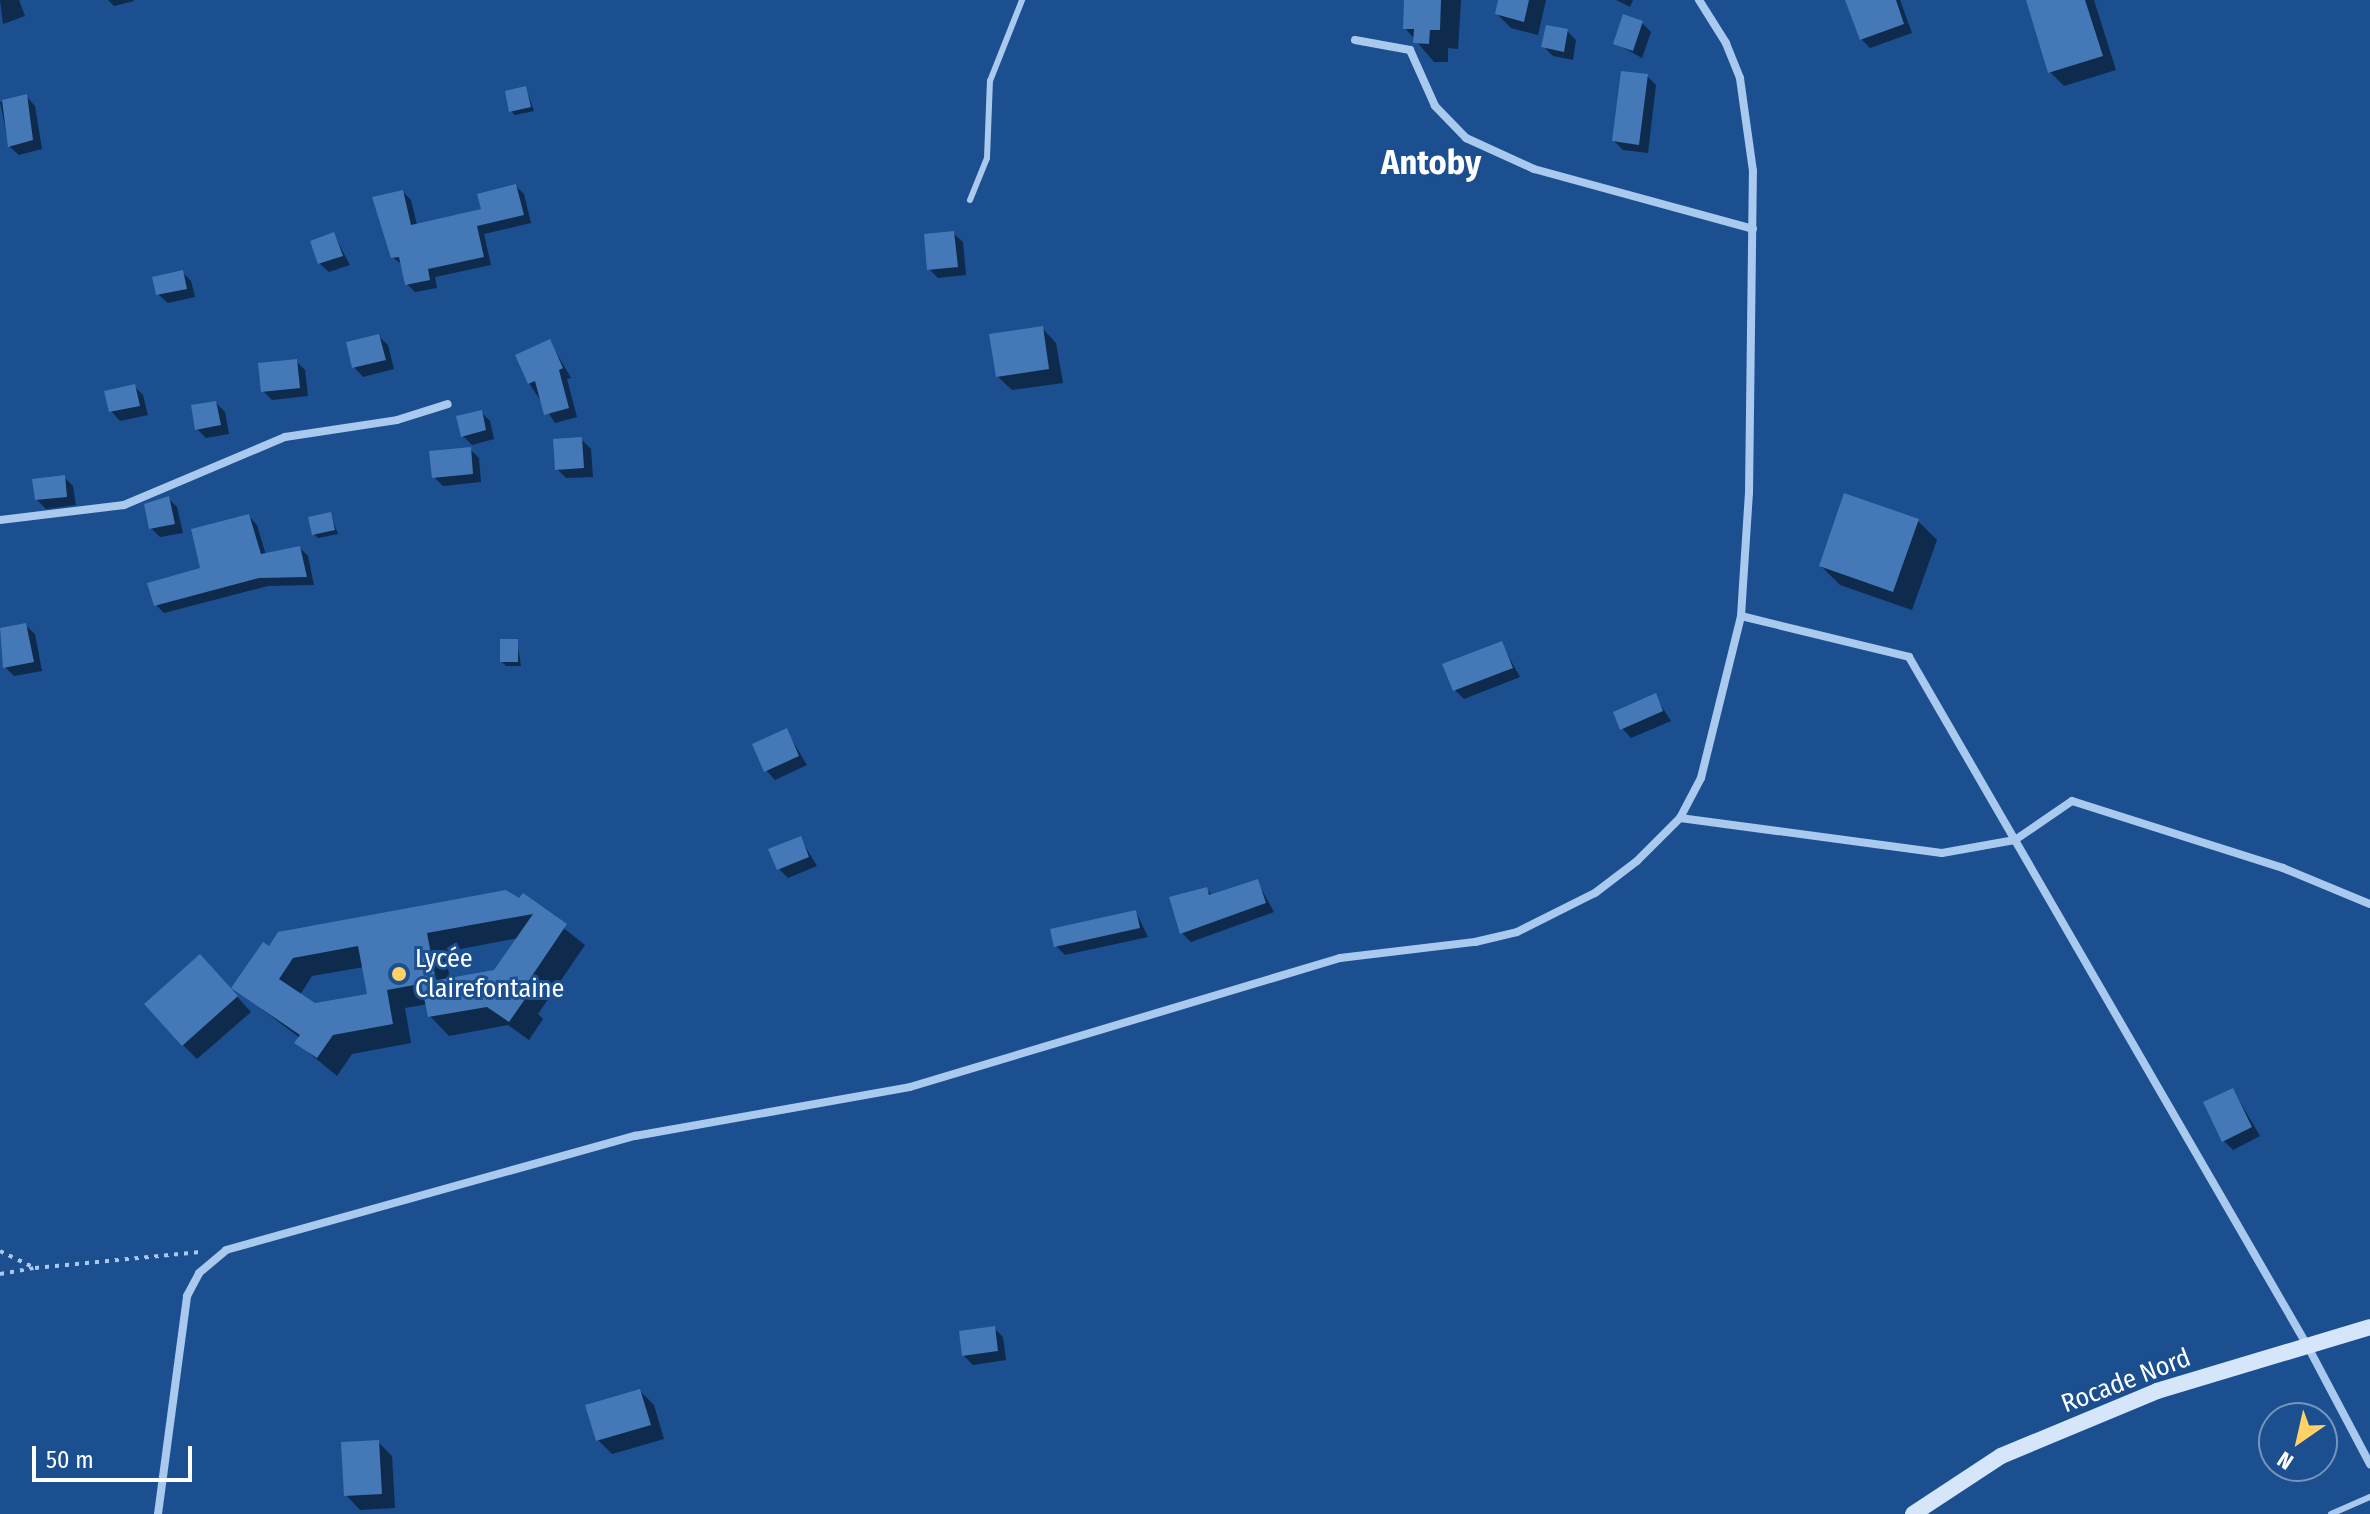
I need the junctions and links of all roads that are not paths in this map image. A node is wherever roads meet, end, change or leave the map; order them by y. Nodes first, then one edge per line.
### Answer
1 (1022, 0) edge
2 (1699, 0) edge
3 (1355, 40) dead end
4 (970, 200) dead end
5 (1753, 229) junction
6 (448, 404) dead end
7 (0, 520) edge
8 (1741, 616) junction
9 (1680, 818) junction
10 (2015, 840) junction
11 (2370, 904) edge
12 (2370, 1327) edge
13 (2307, 1345) junction
14 (2370, 1464) edge
15 (2370, 1497) edge
16 (158, 1514) edge
17 (1913, 1514) edge
18 (2331, 1514) edge

1 - 4 lane
2 - 5 street
3 - 5 street
5 - 8 street
6 - 7 street
8 - 9 street
8 - 10 street
9 - 10 street
9 - 16 street
10 - 11 street
10 - 13 street
12 - 13 main road, Rocade Nord
13 - 14 street
13 - 17 main road, Rocade Nord
15 - 18 lane

